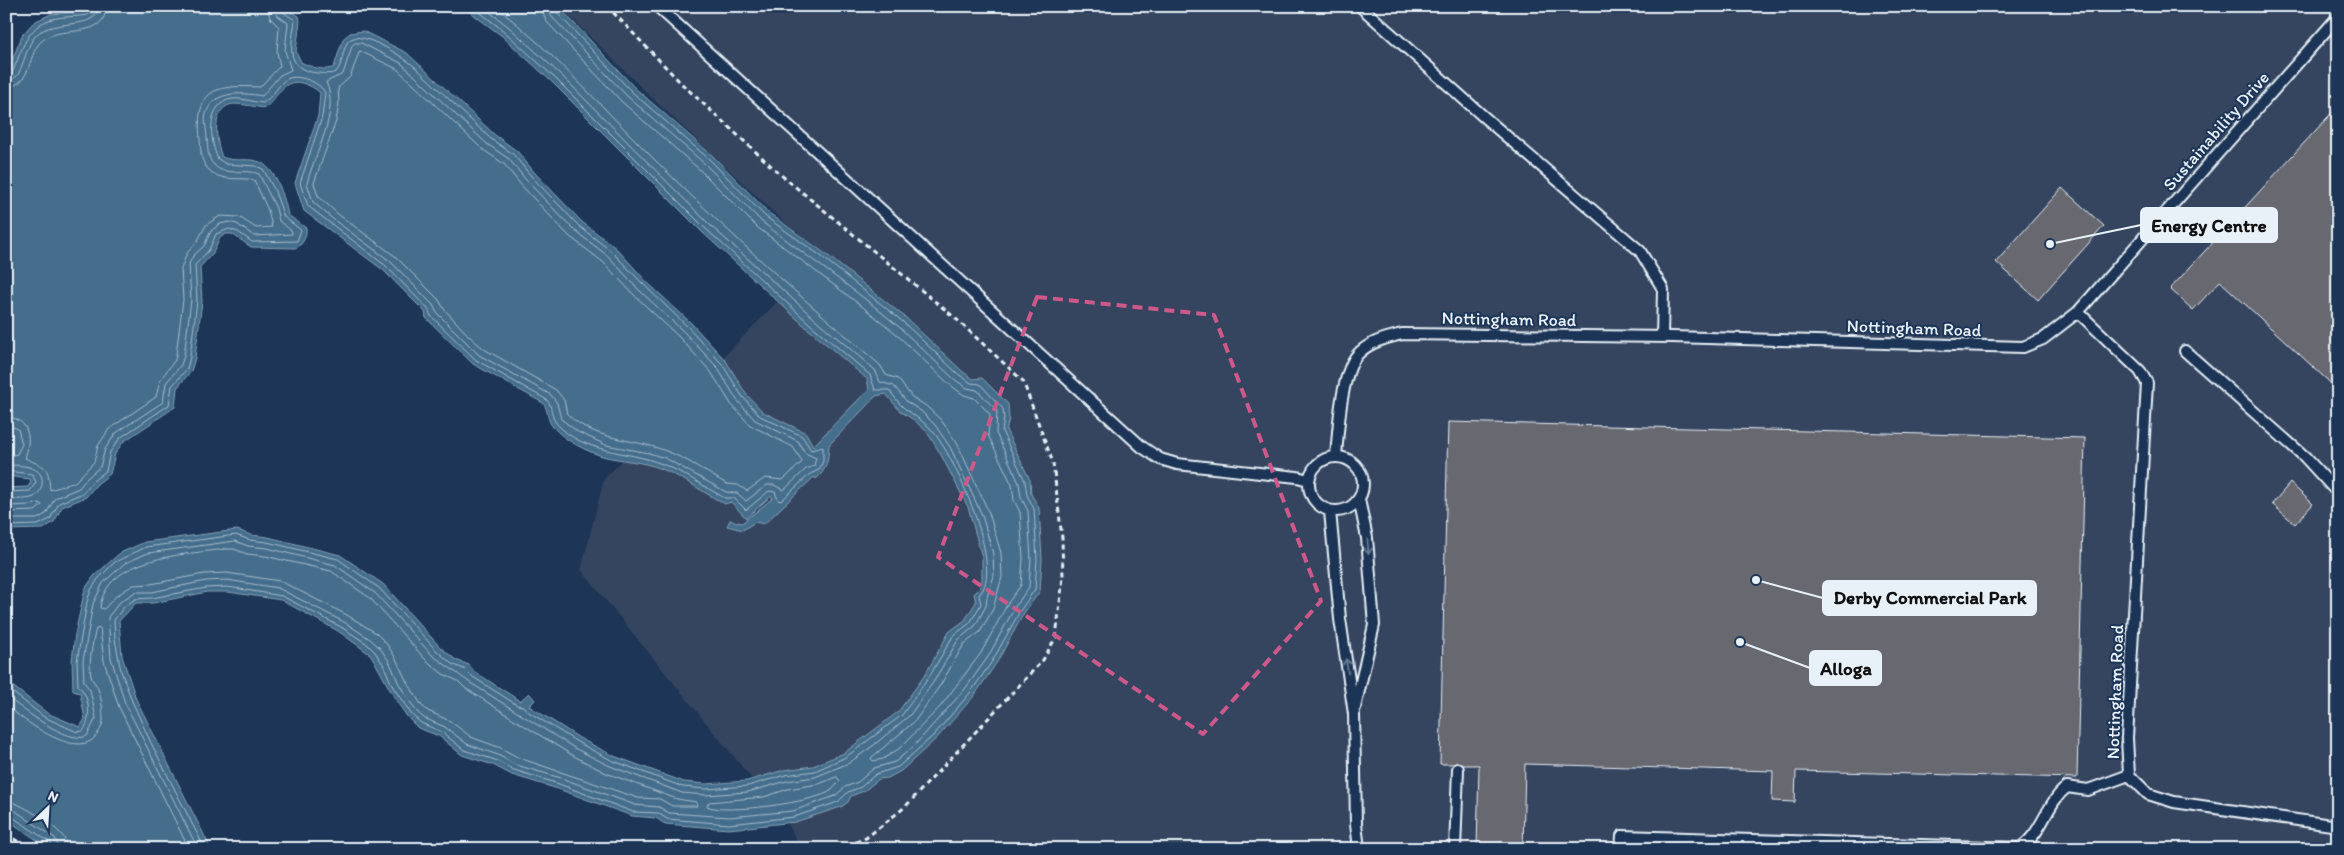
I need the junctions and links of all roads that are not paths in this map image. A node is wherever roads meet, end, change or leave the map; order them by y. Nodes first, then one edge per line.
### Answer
1 (657, 6) edge
2 (1360, 6) edge
3 (2338, 18) edge
4 (2078, 312) junction
5 (1662, 337) junction
6 (2185, 350) dead end
7 (1336, 457) junction
8 (1309, 480) junction
9 (2338, 493) edge
10 (1359, 499) junction
11 (1330, 511) junction
12 (1354, 714) junction
13 (1458, 769) dead end
14 (2129, 775) junction
15 (2338, 826) edge
16 (1359, 849) edge
17 (1455, 849) edge
18 (1621, 849) edge

1 - 8 lane
2 - 5 lane
3 - 4 lane, Sustainability Drive
4 - 5 lane, Nottingham Road
4 - 14 lane, Nottingham Road
5 - 7 lane, Nottingham Road
6 - 9 lane
7 - 8 lane
7 - 10 lane
8 - 11 lane
10 - 11 lane
10 -> 12 lane
12 -> 11 lane
12 - 16 lane
13 - 17 lane
14 - 15 lane
14 - 18 lane

